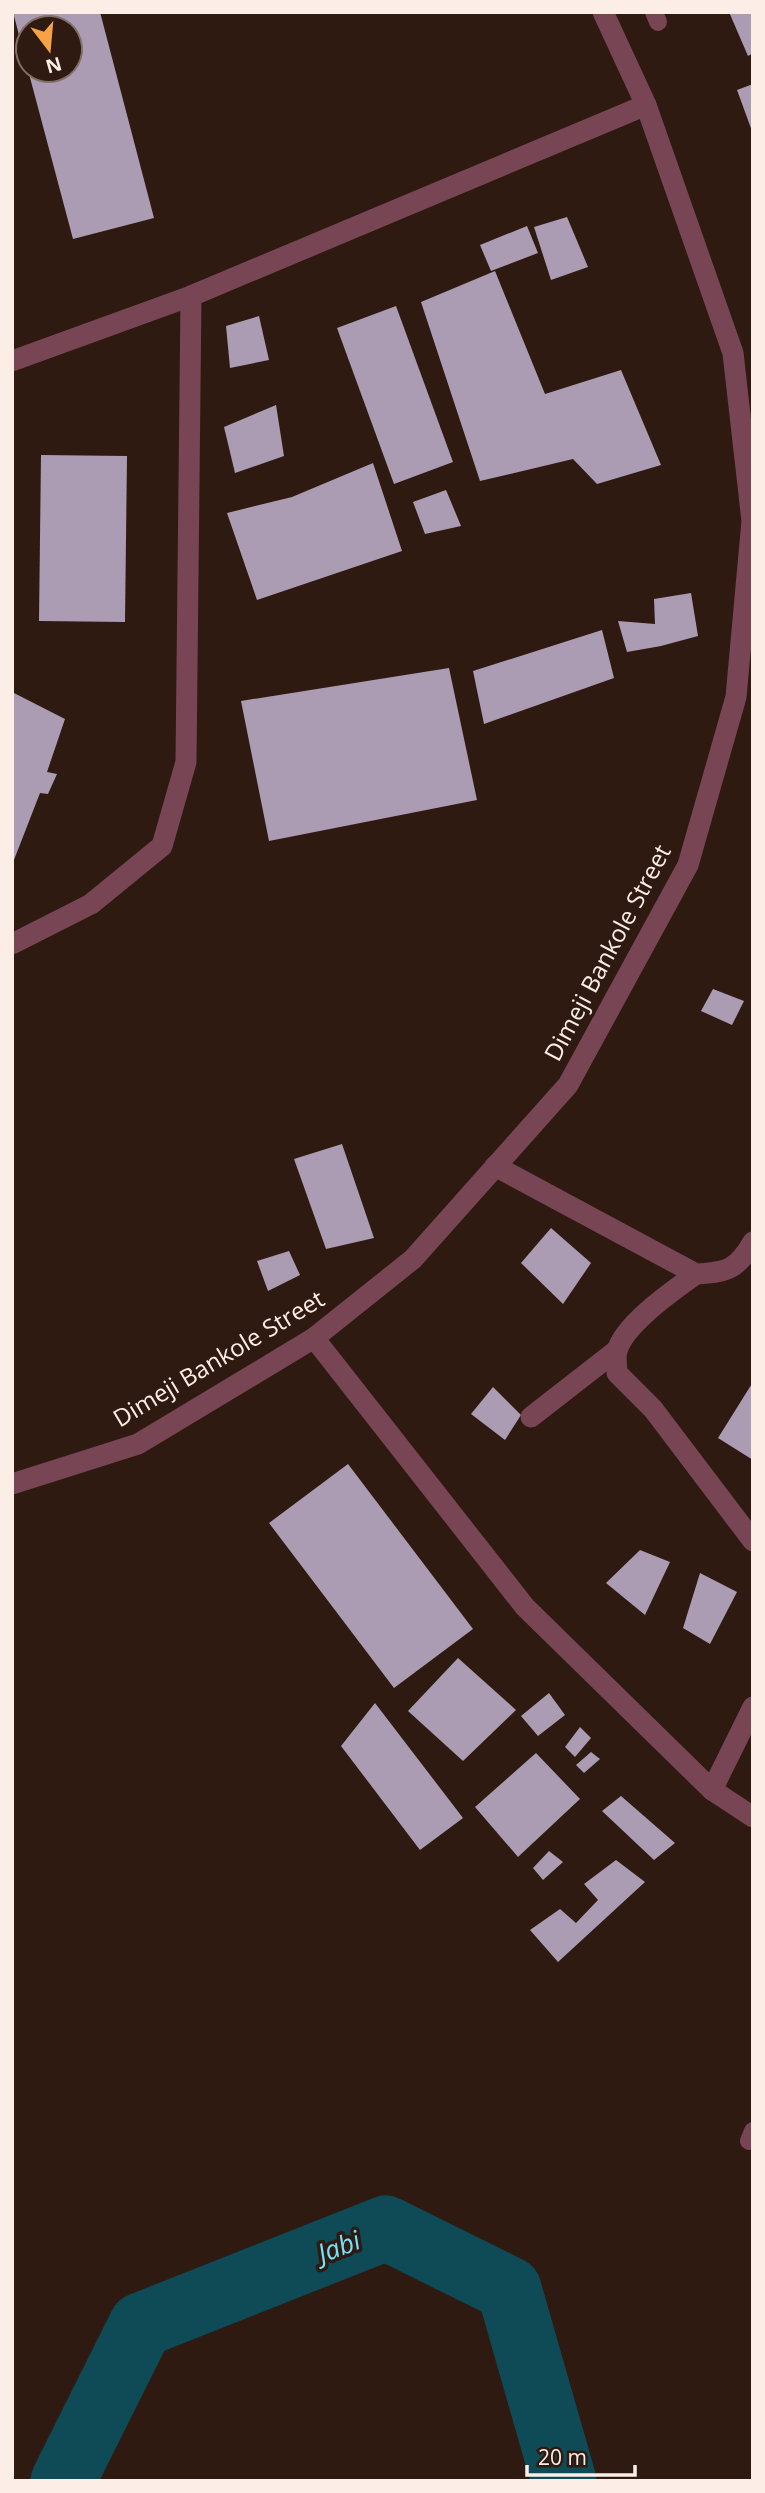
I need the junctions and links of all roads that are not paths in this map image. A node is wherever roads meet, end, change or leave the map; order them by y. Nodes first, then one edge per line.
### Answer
1 (603, 12) edge
2 (646, 104) junction
3 (191, 296) junction
4 (12, 361) edge
5 (744, 698) edge
6 (12, 944) edge
7 (495, 1166) junction
8 (753, 1242) edge
9 (696, 1274) junction
10 (314, 1338) junction
11 (617, 1350) junction
12 (531, 1418) dead end
13 (12, 1483) edge
14 (753, 1541) edge
15 (753, 1707) edge
16 (712, 1790) junction
17 (753, 1817) edge

1 - 2 street, Dimeji Bankole Street
2 - 3 street
2 - 5 street, Dimeji Bankole Street
3 - 4 street
3 - 6 street
5 - 7 street, Dimeji Bankole Street
7 - 9 street
7 - 10 street, Dimeji Bankole Street
8 - 9 street
9 - 11 street
10 - 13 street, Dimeji Bankole Street
10 - 16 street
11 - 12 street
11 - 14 street
15 - 16 street
16 - 17 street

